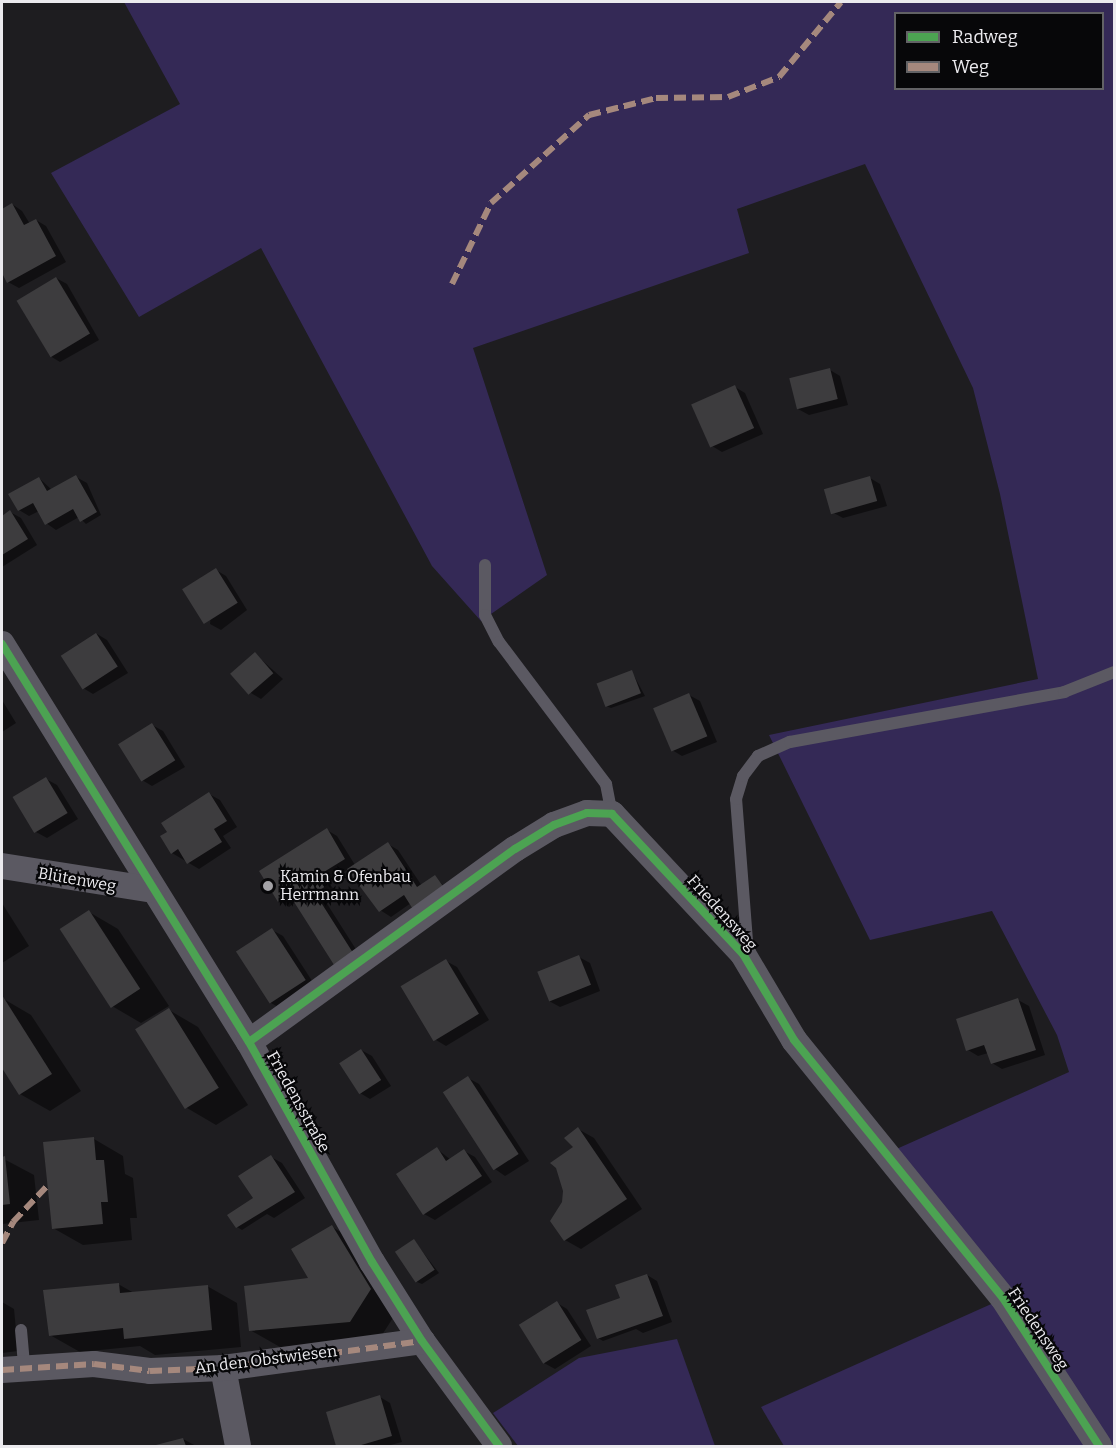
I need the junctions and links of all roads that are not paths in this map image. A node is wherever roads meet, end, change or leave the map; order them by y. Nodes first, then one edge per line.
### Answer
1 (485, 566) dead end
2 (2, 644) edge
3 (1114, 672) edge
4 (612, 814) junction
5 (2, 866) edge
6 (153, 890) junction
7 (743, 954) junction
8 (249, 1042) junction
9 (21, 1330) dead end
10 (422, 1341) junction
11 (223, 1368) junction
12 (13, 1369) edge
13 (238, 1446) edge
14 (499, 1446) edge
15 (1099, 1446) edge

1 - 4 lane
2 - 6 street, Friedensstraße
3 - 7 lane
4 - 7 street, Friedensweg
4 - 8 street
5 - 6 street, Blütenweg
6 - 8 street, Friedensstraße
7 - 15 street, Friedensweg
8 - 10 street, Friedensstraße
9 - 12 lane
10 - 11 street, An den Obstwiesen
10 - 14 street, Friedensstraße
11 - 12 street, An den Obstwiesen
11 - 13 street

